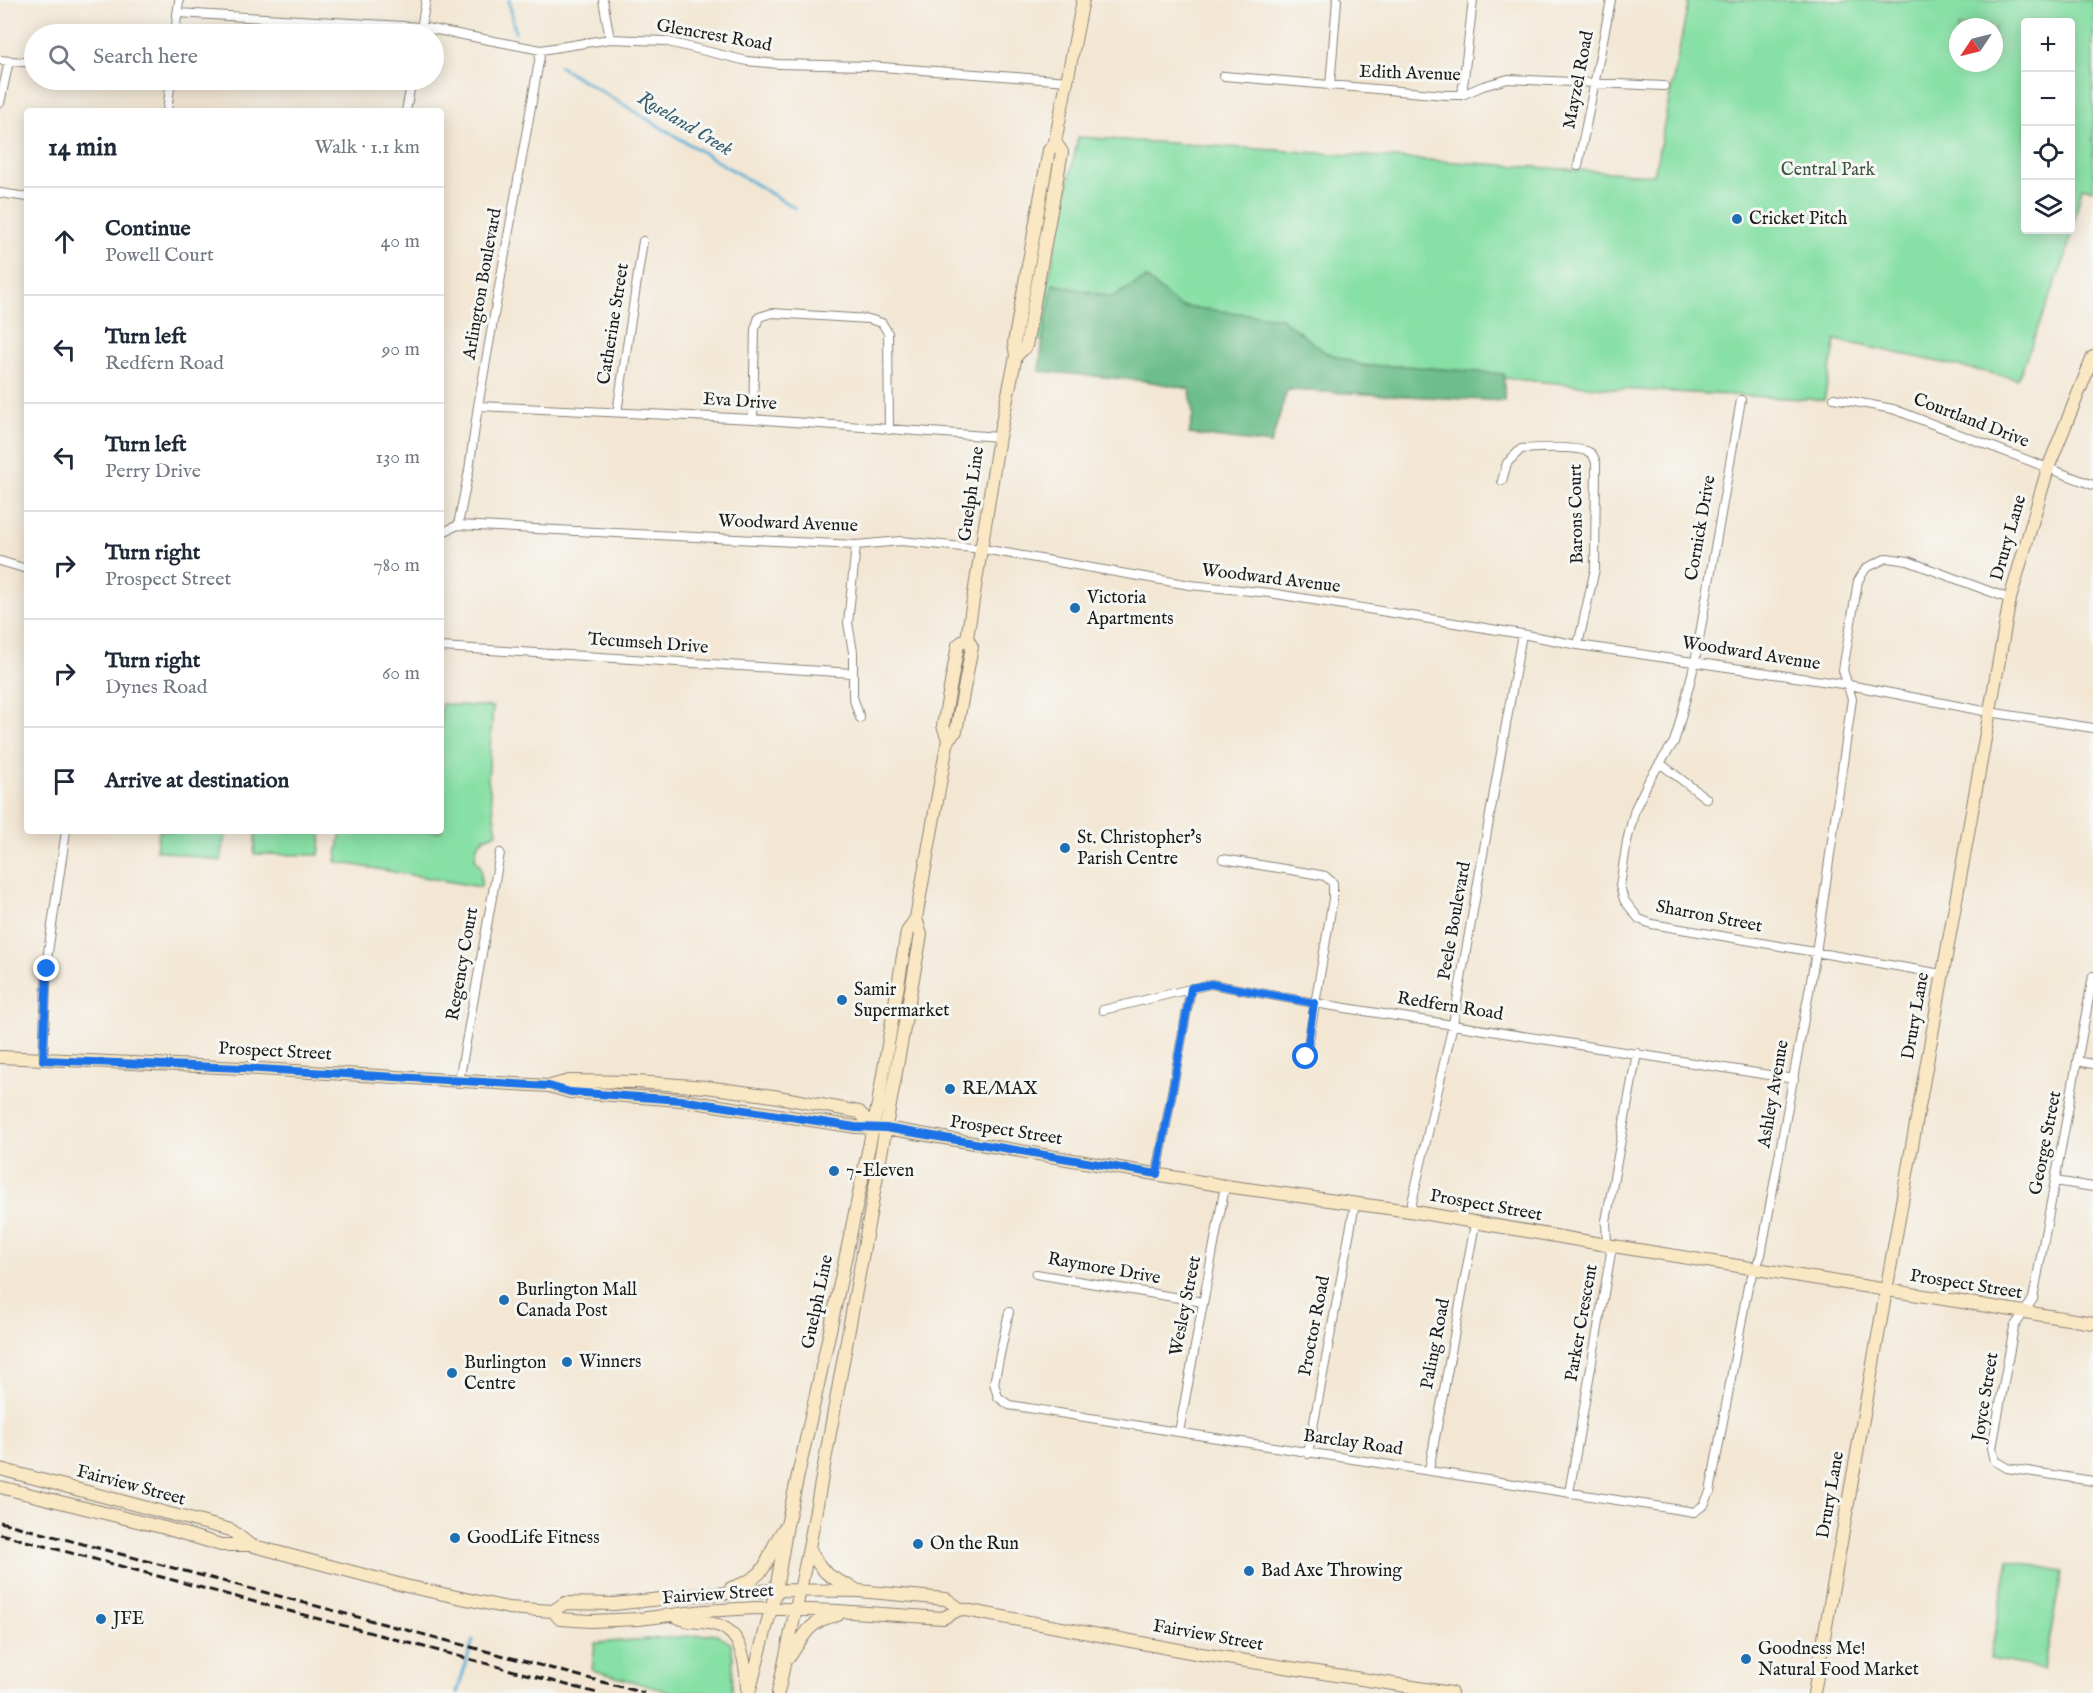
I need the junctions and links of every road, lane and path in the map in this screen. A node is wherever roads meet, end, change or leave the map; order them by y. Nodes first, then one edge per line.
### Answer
1 (179, 0) edge
2 (426, 0) edge
3 (603, 0) edge
4 (1083, 0) edge
5 (1337, 0) edge
6 (1473, 0) edge
7 (1611, 0) edge
8 (177, 14) junction
9 (176, 24) edge
10 (320, 24) edge
11 (421, 24) edge
12 (444, 35) edge
13 (610, 39) junction
14 (542, 50) junction
15 (4, 60) edge
16 (24, 62) edge
17 (1224, 76) dead end
18 (1068, 81) junction
19 (1596, 82) junction
20 (1330, 86) junction
21 (1664, 86) dead end
22 (170, 90) edge
23 (410, 90) edge
24 (1462, 95) junction
25 (0, 103) edge
26 (167, 108) edge
27 (407, 108) edge
28 (1578, 166) dead end
29 (0, 194) edge
30 (24, 197) edge
31 (644, 241) dead end
32 (2093, 357) edge
33 (1834, 398) dead end
34 (1741, 400) dead end
35 (478, 406) junction
36 (617, 412) junction
37 (753, 419) junction
38 (889, 430) junction
39 (999, 437) junction
40 (2048, 468) junction
41 (1502, 481) dead end
42 (2093, 485) edge
43 (458, 525) junction
44 (444, 532) edge
45 (856, 544) junction
46 (982, 549) junction
47 (1, 561) edge
48 (24, 567) edge
49 (0, 570) edge
50 (2010, 598) junction
51 (1522, 634) junction
52 (1578, 645) junction
53 (444, 647) edge
54 (1695, 662) junction
55 (852, 673) junction
56 (1849, 685) junction
57 (1989, 712) junction
58 (860, 718) dead end
59 (2093, 728) edge
60 (1661, 764) junction
61 (1707, 800) dead end
62 (66, 834) edge
63 (500, 853) dead end
64 (1223, 859) dead end
65 (916, 918) junction
66 (1816, 953) junction
67 (1942, 974) junction
68 (2093, 976) edge
69 (1191, 988) junction
70 (1314, 1003) junction
71 (1103, 1010) dead end
72 (1453, 1024) junction
73 (1637, 1053) junction
74 (0, 1057) edge
75 (1306, 1057) dead end
76 (43, 1060) junction
77 (2078, 1061) junction
78 (2093, 1064) edge
79 (1794, 1078) junction
80 (459, 1081) junction
81 (873, 1126) junction
82 (886, 1128) junction
83 (1157, 1174) junction
84 (2055, 1181) junction
85 (1225, 1186) junction
86 (2093, 1187) edge
87 (1355, 1204) junction
88 (1410, 1211) junction
89 (1475, 1224) junction
90 (1607, 1245) junction
91 (1754, 1268) junction
92 (1036, 1274) dead end
93 (1885, 1290) junction
94 (1203, 1302) junction
95 (1009, 1312) dead end
96 (2024, 1312) junction
97 (2093, 1323) edge
98 (1179, 1432) junction
99 (1308, 1454) junction
100 (0, 1469) edge
101 (1429, 1470) junction
102 (2093, 1481) edge
103 (0, 1486) edge
104 (1569, 1493) junction
105 (1704, 1505) joint
106 (787, 1526) junction
107 (250, 1545) junction
108 (808, 1548) junction
109 (776, 1590) junction
110 (800, 1590) junction
111 (859, 1591) junction
112 (721, 1593) junction
113 (771, 1608) junction
114 (796, 1609) junction
115 (960, 1609) junction
116 (553, 1611) junction
117 (851, 1612) junction
118 (673, 1615) junction
119 (786, 1662) junction
120 (748, 1693) edge
121 (778, 1693) edge
122 (1451, 1693) edge
123 (1814, 1693) edge

1 - 8 street
2 - 11 street
3 - 13 street
4 - 18 main road, Guelph Line
5 - 20 street
6 - 24 street
7 - 19 street, Mayzel Road
8 - 9 street
8 - 10 street, Glencrest Road
12 - 14 street, Glencrest Road
13 - 14 street, Glencrest Road
13 - 18 street, Glencrest Road
14 - 35 street, Arlington Boulevard
15 - 16 street
15 - 25 street
17 - 20 street, Edith Avenue
18 - 39 main road, Guelph Line
19 - 21 street, Edith Avenue
19 - 24 street, Edith Avenue
19 - 28 street, Mayzel Road
20 - 24 street, Edith Avenue
22 - 26 street
23 - 27 street
29 - 30 street
31 - 36 street, Catherine Street
32 - 40 main road, Drury Lane
33 - 40 street, Courtland Drive
34 - 54 street, Cornick Drive
35 - 36 street, Eva Drive
35 - 43 street, Arlington Boulevard
36 - 37 street, Eva Drive
37 - 38 street, Eva Drive
37 - 38 street
38 - 39 street, Eva Drive
39 - 46 main road, Guelph Line
40 - 42 street, Courtland Drive
40 - 50 main road, Drury Lane
41 - 52 street, Barons Court
43 - 44 street, Woodward Avenue
43 - 45 street, Woodward Avenue
45 - 46 street, Woodward Avenue
45 - 55 street
46 - 51 street, Woodward Avenue
46 - 65 main road, Guelph Line
47 - 48 street
47 - 49 street
50 - 56 street, Ashley Avenue
50 - 57 main road, Drury Lane
51 - 52 street, Woodward Avenue
51 - 72 street, Peele Boulevard
52 - 54 street, Woodward Avenue
53 - 55 street, Tecumseh Drive
54 - 56 street, Woodward Avenue
54 - 60 street, Sharron Street
55 - 58 street
56 - 57 street, Woodward Avenue
56 - 66 street, Ashley Avenue
57 - 59 street, Woodward Avenue
57 - 67 main road, Drury Lane
60 - 61 street
60 - 66 street, Sharron Street
62 - 76 street
63 - 80 street, Regency Court
64 - 70 street
65 - 81 main road, Guelph Line
65 - 82 main road, Guelph Line
66 - 67 street, Sharron Street
66 - 79 street, Ashley Avenue
67 - 93 main road, Drury Lane
68 - 77 street, George Street
69 - 70 street, Redfern Road
69 - 71 street, Redfern Road
69 - 83 street
70 - 72 street, Redfern Road
70 - 75 street
72 - 73 street, Redfern Road
72 - 88 street, Peele Boulevard
73 - 79 street, Redfern Road
73 - 90 street, Parker Crescent
74 - 76 main road, Prospect Street
76 - 80 main road, Prospect Street
77 - 78 street
77 - 84 street, George Street
79 - 91 street, Ashley Avenue
80 - 81 main road, Prospect Street
81 - 82 main road, Prospect Street
81 - 106 main road, Guelph Line
82 - 83 main road, Prospect Street
82 - 108 main road, Guelph Line
83 - 85 main road, Prospect Street
84 - 86 street
84 - 96 street, George Street
85 - 87 main road, Prospect Street
85 - 94 street, Wesley Street
87 - 88 main road, Prospect Street
87 - 99 street, Proctor Road
88 - 89 main road, Prospect Street
89 - 90 main road, Prospect Street
89 - 101 street, Paling Road
90 - 91 main road, Prospect Street
90 - 104 street, Parker Crescent
91 - 93 main road, Prospect Street
91 - 105 street, Ashley Avenue
92 - 94 street, Raymore Drive
93 - 96 main road, Prospect Street
93 - 123 main road, Drury Lane
94 - 98 street, Wesley Street
95 - 98 street, Barclay Road
96 - 97 main road, Prospect Street
96 - 102 street, Joyce Street
98 - 99 street, Barclay Road
99 - 101 street, Barclay Road
100 - 107 main road, Fairview Street
101 - 104 street, Barclay Road
103 - 107 main road, Fairview Street
104 - 105 street, Barclay Road
106 - 109 main road, Guelph Line
106 - 112 main road
107 - 116 main road, Fairview Street
108 - 110 main road, Guelph Line
108 - 111 main road
109 - 110 main road, Fairview Street
109 - 112 main road, Fairview Street
109 - 113 main road, Guelph Line
110 - 111 main road, Fairview Street
110 - 114 main road, Guelph Line
111 - 115 main road, Fairview Street
112 - 116 main road, Fairview Street
113 - 114 main road, Fairview Street
113 - 118 main road, Fairview Street
113 - 120 main road, Guelph Line
114 - 117 main road, Fairview Street
114 - 119 main road, Guelph Line
115 - 117 main road, Fairview Street
115 - 122 main road, Fairview Street
116 - 118 main road, Fairview Street
117 - 119 main road
118 - 120 main road
119 - 121 main road, Guelph Line

